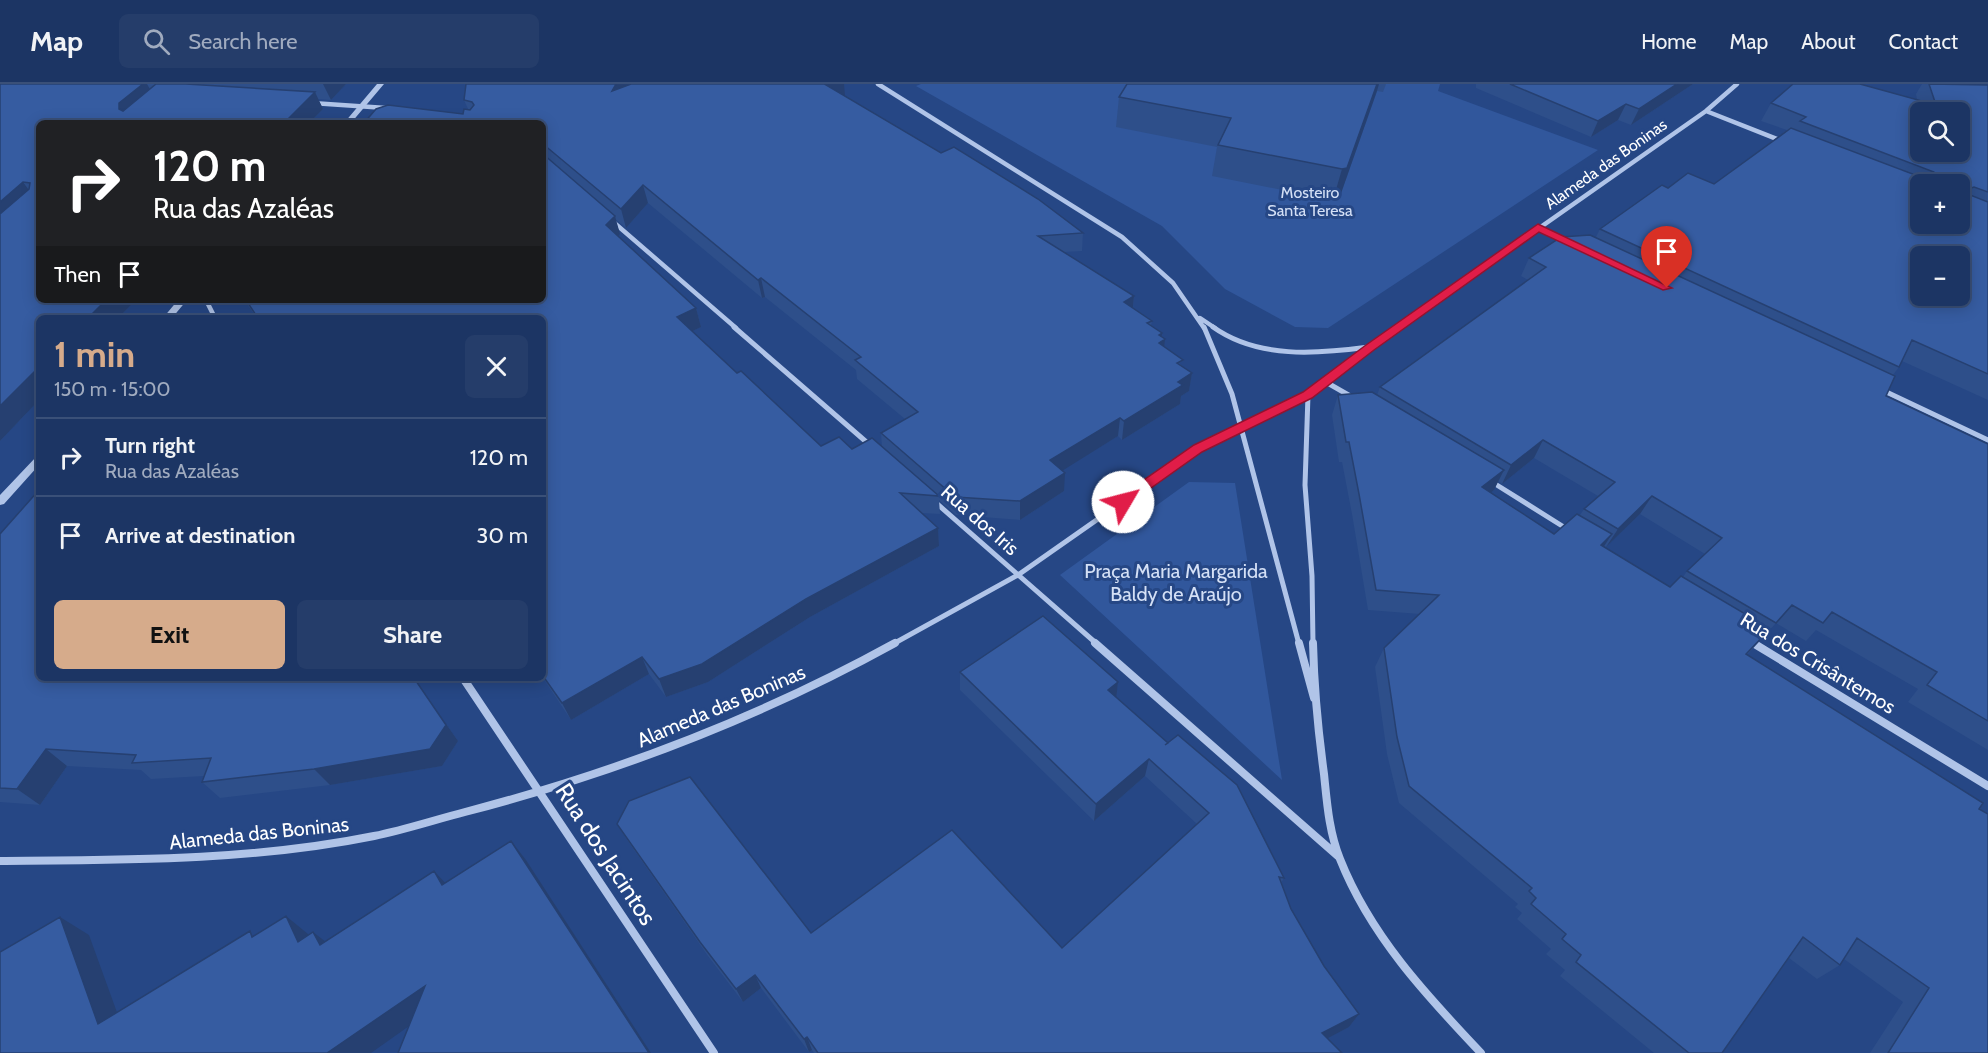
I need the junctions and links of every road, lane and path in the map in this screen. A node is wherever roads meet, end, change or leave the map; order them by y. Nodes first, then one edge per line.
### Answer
1 (381, 84) edge
2 (878, 84) edge
3 (1737, 84) edge
4 (306, 102) edge
5 (361, 106) junction
6 (393, 109) edge
7 (1706, 111) junction
8 (349, 120) edge
9 (1792, 144) edge
10 (606, 215) edge
11 (1538, 227) junction
12 (1570, 243) edge
13 (180, 303) edge
14 (170, 315) edge
15 (1197, 315) junction
16 (1370, 347) junction
17 (1324, 381) junction
18 (1870, 384) edge
19 (1308, 395) junction
20 (1360, 402) edge
21 (1241, 426) junction
22 (1988, 440) edge
23 (873, 449) edge
24 (36, 462) edge
25 (1481, 476) edge
26 (927, 496) edge
27 (0, 501) edge
28 (1573, 532) edge
29 (1018, 575) junction
30 (1745, 638) edge
31 (466, 681) edge
32 (1314, 698) junction
33 (1988, 786) edge
34 (541, 792) junction
35 (1339, 857) junction
36 (0, 861) edge
37 (714, 1053) edge
38 (1481, 1053) edge

1 - 5 street
2 - 15 street
3 - 7 street, Alameda das Boninas
4 - 5 street
5 - 6 street
5 - 8 street
7 - 9 street
7 - 11 street, Alameda das Boninas
10 - 23 street
11 - 12 street
11 - 16 street, Alameda das Boninas
13 - 14 street
15 - 16 street, Alameda das Boninas
15 - 21 street
16 - 17 street, Alameda das Boninas
17 - 19 street, Alameda das Boninas
17 - 20 street
18 - 22 street
19 - 21 street, Alameda das Boninas
19 - 32 street
21 - 29 street, Alameda das Boninas
21 - 32 street
24 - 27 street
25 - 28 street
26 - 29 street, Rua dos Iris
29 - 34 street, Alameda das Boninas
29 - 35 street, Rua dos Iris
30 - 33 street, Rua dos Crisântemos
31 - 34 street, Rua dos Jacintos
32 - 35 street
34 - 36 street, Alameda das Boninas
34 - 37 street, Rua dos Jacintos
35 - 38 street

